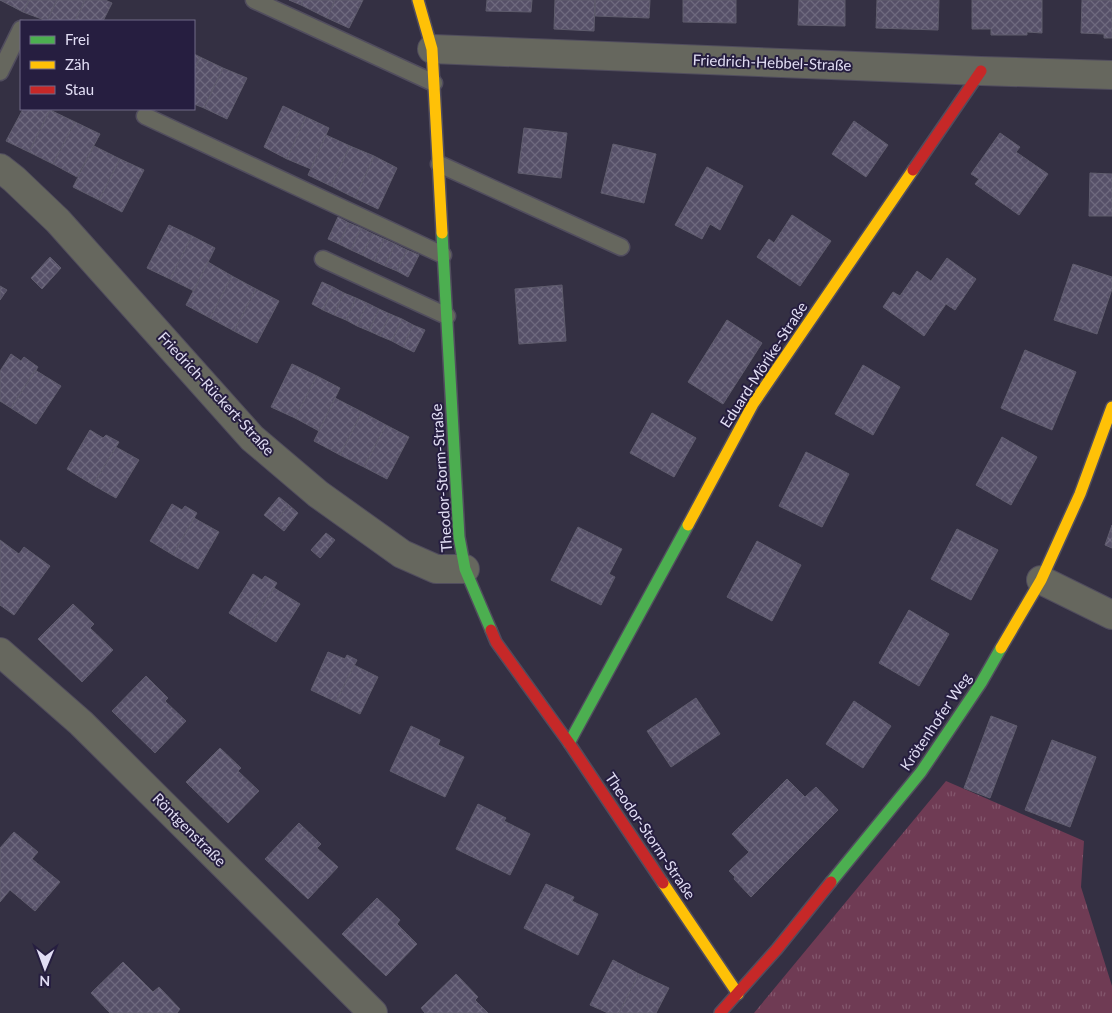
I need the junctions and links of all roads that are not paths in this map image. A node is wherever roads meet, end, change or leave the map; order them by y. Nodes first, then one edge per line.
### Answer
1 (254, 0) edge
2 (418, 0) edge
3 (20, 31) edge
4 (432, 48) junction
5 (981, 71) junction
6 (0, 72) edge
7 (1112, 75) edge
8 (434, 83) junction
9 (145, 116) dead end
10 (439, 164) junction
11 (0, 168) edge
12 (621, 246) dead end
13 (444, 255) junction
14 (323, 259) dead end
15 (447, 316) junction
16 (1112, 407) edge
17 (465, 569) junction
18 (1041, 580) junction
19 (1112, 615) edge
20 (0, 652) edge
21 (569, 743) junction
22 (738, 994) junction
23 (373, 1013) edge
24 (720, 1013) edge

1 - 8 lane
2 - 4 street, Theodor-Storm-Straße
3 - 6 lane
4 - 5 street, Friedrich-Hebbel-Straße
4 - 8 street, Theodor-Storm-Straße
5 - 7 street, Friedrich-Hebbel-Straße
5 - 21 street, Eduard-Mörike-Straße
8 - 10 street, Theodor-Storm-Straße
9 - 13 lane
10 - 12 lane
10 - 13 street, Theodor-Storm-Straße
11 - 17 street, Friedrich-Rückert-Straße
13 - 15 street, Theodor-Storm-Straße
14 - 15 lane
15 - 17 street, Theodor-Storm-Straße
16 - 18 street, Krötenhofer Weg
17 - 21 street, Theodor-Storm-Straße
18 - 19 street
18 - 22 street, Krötenhofer Weg
20 - 23 street, Röntgenstraße
21 - 22 street, Theodor-Storm-Straße
22 - 24 street, Krötenhofer Weg

